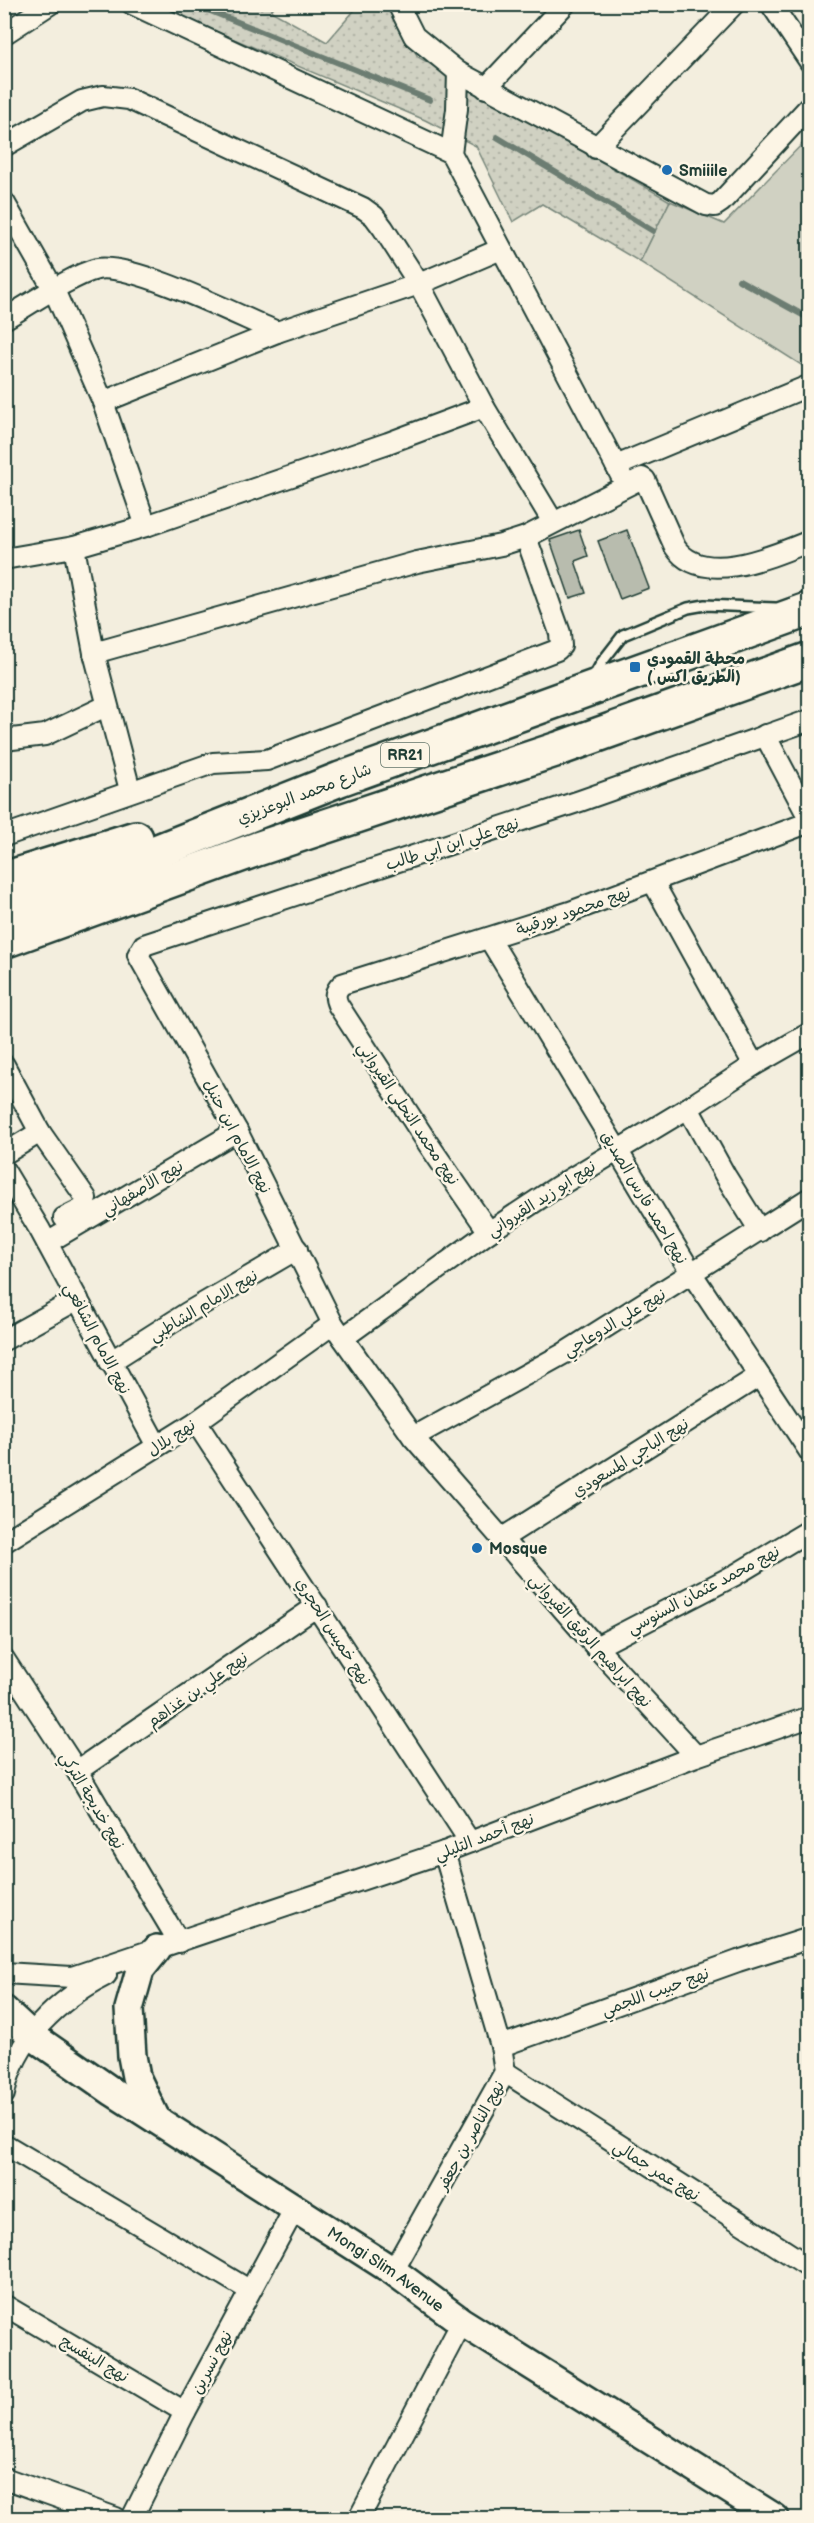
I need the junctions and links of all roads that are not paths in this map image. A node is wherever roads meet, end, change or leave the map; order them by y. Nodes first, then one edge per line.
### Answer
1 (50, 4) edge
2 (132, 4) edge
3 (398, 4) edge
4 (564, 4) edge
5 (734, 4) edge
6 (771, 4) edge
7 (4, 34) edge
8 (810, 62) edge
9 (458, 72) junction
10 (486, 88) junction
11 (810, 106) edge
12 (4, 146) edge
13 (596, 148) junction
14 (451, 153) junction
15 (4, 202) edge
16 (501, 249) junction
17 (418, 284) junction
18 (54, 290) junction
19 (4, 319) edge
20 (277, 332) junction
21 (808, 386) edge
22 (103, 402) junction
23 (484, 407) junction
24 (616, 466) junction
25 (626, 485) junction
26 (552, 522) junction
27 (146, 526) junction
28 (526, 537) junction
29 (810, 541) edge
30 (74, 547) junction
31 (4, 560) edge
32 (808, 609) edge
33 (94, 653) junction
34 (810, 659) edge
35 (106, 706) junction
36 (810, 720) edge
37 (765, 735) junction
38 (4, 740) edge
39 (339, 779) junction
40 (130, 790) junction
41 (810, 821) edge
42 (4, 836) edge
43 (257, 849) junction
44 (4, 879) edge
45 (653, 882) junction
46 (4, 912) edge
47 (489, 938) junction
48 (4, 941) edge
49 (140, 950) joint
50 (4, 960) edge
51 (336, 991) joint
52 (810, 1033) edge
53 (4, 1065) edge
54 (754, 1065) junction
55 (688, 1108) junction
56 (237, 1131) junction
57 (40, 1132) junction
58 (616, 1150) junction
59 (4, 1154) edge
60 (4, 1170) edge
61 (810, 1198) edge
62 (760, 1230) junction
63 (489, 1232) junction
64 (44, 1237) junction
65 (297, 1249) junction
66 (692, 1274) junction
67 (78, 1299) junction
68 (338, 1331) junction
69 (4, 1340) edge
70 (110, 1362) junction
71 (759, 1376) junction
72 (196, 1422) junction
73 (413, 1437) junction
74 (158, 1446) junction
75 (810, 1452) edge
76 (810, 1530) edge
77 (501, 1539) junction
78 (4, 1542) edge
79 (317, 1606) junction
80 (596, 1647) junction
81 (4, 1659) edge
82 (810, 1717) edge
83 (696, 1755) junction
84 (77, 1771) junction
85 (470, 1842) junction
86 (444, 1852) junction
87 (810, 1938) edge
88 (168, 1945) junction
89 (4, 1973) edge
90 (4, 2010) edge
91 (31, 2035) junction
92 (501, 2046) junction
93 (505, 2072) junction
94 (4, 2094) edge
95 (157, 2120) junction
96 (4, 2144) edge
97 (295, 2208) junction
98 (810, 2266) edge
99 (393, 2271) junction
100 (249, 2290) junction
101 (4, 2305) edge
102 (462, 2322) junction
103 (185, 2412) junction
104 (4, 2478) edge
105 (115, 2518) edge
106 (132, 2518) edge
107 (359, 2518) edge
108 (775, 2518) edge

1 - 7 street
2 - 14 street
3 - 9 street
4 - 10 street
5 - 13 street
6 - 8 street
9 - 10 street
9 - 14 street
10 - 13 street
11 - 13 street
12 - 17 street
14 - 16 street
15 - 18 street
16 - 17 street
16 - 24 street
17 - 20 street
17 - 23 street
18 - 19 street
18 - 20 street
18 - 22 street
20 - 22 street
21 - 24 street
22 - 27 street
23 - 26 street
23 - 27 street
24 - 25 street
25 - 26 street
25 - 29 street
26 - 28 street
27 - 30 street
28 - 33 street
28 - 40 street
30 - 31 street
30 - 33 street
32 - 39 highway, شارع محمد البوعزيزي / RR21
33 - 35 street
34 - 43 highway, RR21
35 - 38 street
35 - 40 street
36 - 37 street, نهج علي ابن ابي طالب
37 - 41 street
37 - 49 street, نهج علي ابن ابي طالب
39 - 44 highway
39 - 46 highway, شارع محمد البوعزيزي / RR21
40 - 42 street
41 - 45 street, نهج محمود بورقيبة
43 - 48 highway, RR21
43 - 50 highway
45 - 47 street, نهج محمود بورقيبة
45 - 54 street
47 - 51 street, نهج محمود بورقيبة
47 - 58 street, نهج احمد فارس الصديق
49 - 56 street, نهج الامام ابن حنبل
51 - 63 street, نهج محمد النحلي القيرواني
52 - 54 street, نهج ابو زيد القيرواني
53 - 57 street
54 - 55 street, نهج ابو زيد القيرواني
55 - 58 street, نهج ابو زيد القيرواني
55 - 62 street
56 - 64 street, نهج الأصفهاني
56 - 65 street, نهج الامام ابن حنبل
57 - 59 street
57 - 64 street
58 - 63 street, نهج ابو زيد القيرواني
58 - 66 street, نهج احمد فارس الصديق
60 - 64 street, نهج الامام الشافعي
61 - 62 street, نهج علي الدوعاجي
62 - 66 street, نهج علي الدوعاجي
63 - 68 street, نهج ابو زيد القيرواني
64 - 67 street, نهج الامام الشافعي
65 - 68 street, نهج الامام ابن حنبل
65 - 70 street, نهج الامام الشاطبي
66 - 71 street, نهج احمد فارس الصديق
66 - 73 street, نهج علي الدوعاجي
67 - 69 street
67 - 70 street, نهج الامام الشافعي
68 - 72 street, نهج بلال
68 - 73 street, نهج ابراهيم الرقيق القيرواني
70 - 74 street, نهج الامام الشافعي
71 - 75 street, نهج احمد فارس الصديق
71 - 77 street, نهج الباجي المسعودي
72 - 74 street, نهج بلال
72 - 79 street, نهج خميس الحجري
73 - 77 street, نهج ابراهيم الرقيق القيرواني
74 - 78 street, نهج بلال
76 - 80 street, نهج محمد عثمان السنوسي
77 - 80 street, نهج ابراهيم الرقيق القيرواني
79 - 84 street, نهج علي بن غذاهم
79 - 85 street, نهج خميس الحجري
80 - 83 street, نهج ابراهيم الرقيق القيرواني
81 - 84 street, نهج خديجة التركي
82 - 83 street, نهج أحمد التليلي
83 - 85 street, نهج أحمد التليلي
84 - 88 street, نهج خديجة التركي
85 - 86 street, نهج أحمد التليلي
86 - 88 street, نهج أحمد التليلي
86 - 92 street, نهج الناصر بن جعفر
87 - 92 street, نهج حبيب اللجمي
88 - 89 street, نهج أحمد التليلي
88 - 91 street, نهج أحمد التليلي
88 - 95 main road
90 - 91 main road, Mongi Slim Avenue
91 - 94 street, نهج أحمد التليلي
91 - 95 main road, Mongi Slim Avenue
92 - 93 street, نهج الناصر بن جعفر
93 - 98 street, نهج عمر جمالي
93 - 99 street, نهج الناصر بن جعفر
95 - 97 main road, Mongi Slim Avenue
96 - 100 street
97 - 99 main road, Mongi Slim Avenue
97 - 100 street, نهج نسرين
99 - 102 main road, Mongi Slim Avenue
100 - 103 street, نهج نسرين
101 - 103 street, نهج البنفسج
102 - 107 street
102 - 108 main road, Mongi Slim Avenue
103 - 106 street, نهج نسرين
104 - 105 street

